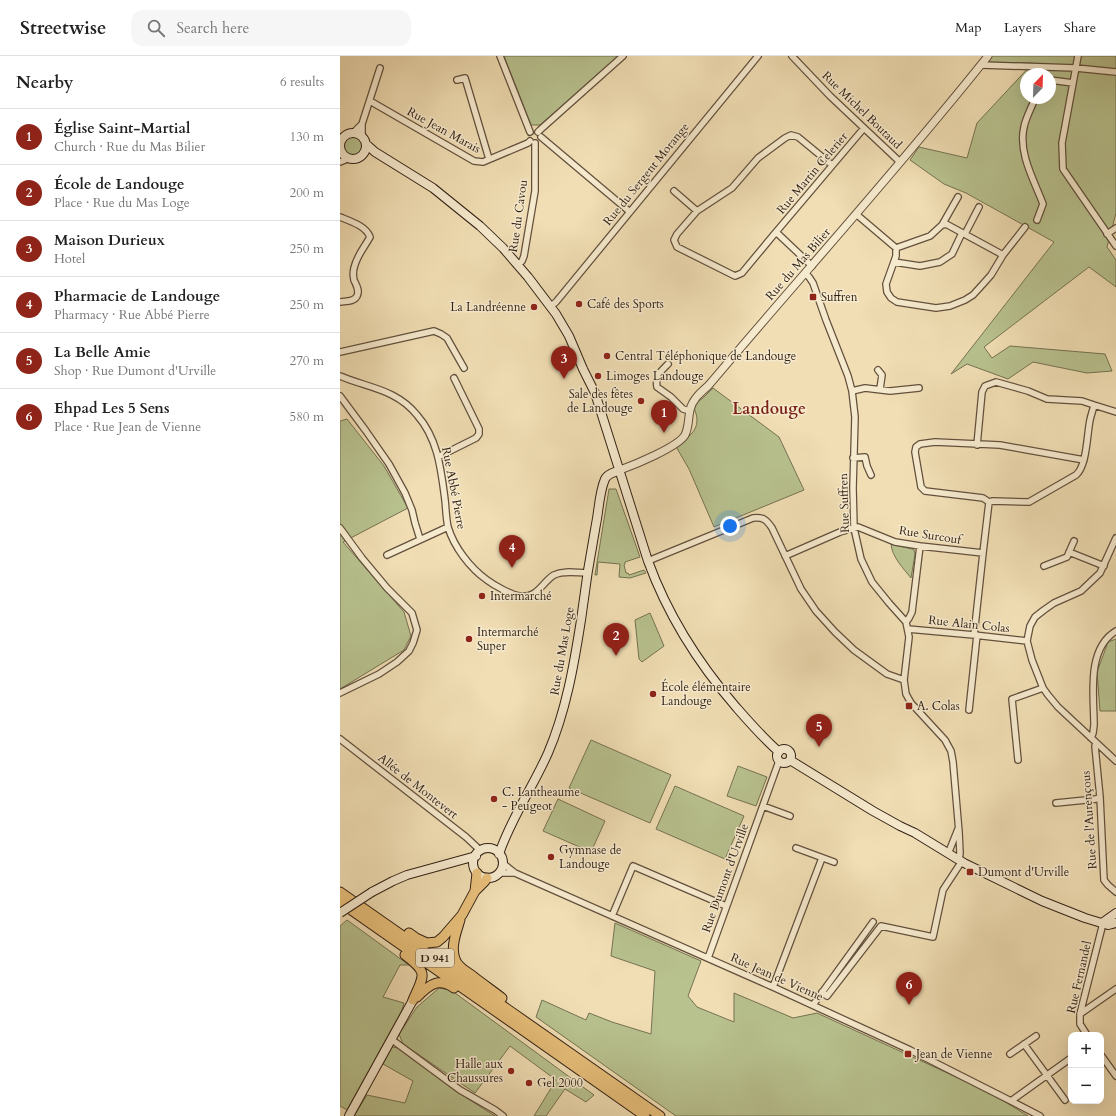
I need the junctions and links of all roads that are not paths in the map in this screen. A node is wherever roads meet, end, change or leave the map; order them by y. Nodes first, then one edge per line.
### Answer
1 (500, 56) edge
2 (623, 56) edge
3 (758, 56) edge
4 (792, 56) edge
5 (988, 56) edge
6 (1078, 56) edge
7 (981, 65) junction
8 (380, 68) dead end
9 (1076, 68) junction
10 (1116, 72) edge
11 (457, 80) dead end
12 (1056, 81) edge
13 (1073, 83) junction
14 (370, 101) junction
15 (1033, 104) edge
16 (362, 124) junction
17 (864, 128) junction
18 (530, 132) junction
19 (346, 134) edge
20 (539, 134) junction
21 (364, 140) junction
22 (533, 142) junction
23 (340, 148) edge
24 (363, 154) junction
25 (350, 158) junction
26 (489, 159) junction
27 (390, 161) junction
28 (340, 162) edge
29 (900, 162) junction
30 (832, 165) junction
31 (674, 191) dead end
32 (958, 197) dead end
33 (979, 207) dead end
34 (697, 211) junction
35 (630, 212) junction
36 (856, 214) junction
37 (340, 216) edge
38 (1036, 220) dead end
39 (942, 225) junction
40 (1025, 227) dead end
41 (1116, 228) edge
42 (776, 232) junction
43 (963, 234) junction
44 (1107, 234) junction
45 (1116, 246) edge
46 (896, 248) junction
47 (1003, 255) junction
48 (894, 262) junction
49 (517, 266) junction
50 (812, 266) junction
51 (805, 273) junction
52 (340, 302) edge
53 (551, 306) junction
54 (340, 352) edge
55 (668, 364) dead end
56 (464, 368) dead end
57 (878, 370) dead end
58 (340, 376) edge
59 (454, 378) dead end
60 (919, 388) dead end
61 (880, 389) junction
62 (852, 391) junction
63 (340, 396) edge
64 (1094, 405) junction
65 (690, 411) junction
66 (1116, 412) edge
67 (977, 445) junction
68 (438, 457) junction
69 (853, 458) junction
70 (1084, 460) junction
71 (620, 470) junction
72 (871, 475) dead end
73 (990, 502) junction
74 (448, 527) junction
75 (340, 528) edge
76 (854, 528) junction
77 (1116, 538) edge
78 (420, 539) junction
79 (1074, 541) dead end
80 (920, 546) junction
81 (1069, 552) junction
82 (983, 553) junction
83 (387, 555) dead end
84 (785, 556) junction
85 (648, 561) junction
86 (1044, 566) dead end
87 (1104, 566) junction
88 (587, 573) junction
89 (906, 622) junction
90 (908, 629) junction
91 (1116, 631) edge
92 (976, 635) junction
93 (1027, 641) junction
94 (904, 680) junction
95 (1043, 688) junction
96 (340, 692) edge
97 (970, 710) dead end
98 (1091, 738) junction
99 (340, 740) edge
100 (1096, 743) junction
101 (778, 752) junction
102 (790, 760) junction
103 (1018, 760) dead end
104 (779, 761) junction
105 (1116, 761) edge
106 (1100, 797) junction
107 (1056, 802) dead end
108 (763, 806) junction
109 (790, 816) dead end
110 (959, 826) junction
111 (505, 835) junction
112 (796, 848) dead end
113 (489, 849) junction
114 (478, 853) junction
115 (948, 853) junction
116 (499, 854) junction
117 (822, 858) junction
118 (462, 860) junction
119 (960, 860) junction
120 (834, 862) dead end
121 (503, 864) junction
122 (476, 871) junction
123 (499, 873) junction
124 (515, 873) junction
125 (487, 878) junction
126 (340, 886) edge
127 (475, 891) junction
128 (340, 892) edge
129 (1116, 892) edge
130 (340, 902) edge
131 (726, 906) junction
132 (340, 913) edge
133 (1116, 913) edge
134 (462, 915) junction
135 (612, 916) junction
136 (369, 922) junction
137 (874, 922) dead end
138 (1102, 923) junction
139 (1116, 923) edge
140 (708, 958) junction
141 (774, 987) junction
142 (1116, 989) edge
143 (822, 992) junction
144 (413, 1000) junction
145 (813, 1005) junction
146 (492, 1009) junction
147 (1080, 1014) junction
148 (529, 1024) junction
149 (1086, 1032) edge
150 (1036, 1036) dead end
151 (391, 1039) junction
152 (1024, 1044) junction
153 (1010, 1054) dead end
154 (1104, 1059) edge
155 (1068, 1060) edge
156 (1116, 1064) edge
157 (1110, 1068) junction
158 (1047, 1075) junction
159 (1116, 1076) edge
160 (1065, 1100) dead end
161 (1011, 1101) junction
162 (349, 1116) edge
163 (503, 1116) edge
164 (645, 1116) edge
165 (660, 1116) edge
166 (1040, 1116) edge

1 - 18 street
2 - 20 street
3 - 35 street, Rue du Sergent Morange
4 - 17 street, Rue Michel Boutaud
5 - 7 street, Rue du Mas Bilier
6 - 9 street
7 - 9 street
7 - 29 street, Rue du Mas Bilier
8 - 14 street
9 - 10 street
9 - 13 street
11 - 26 street
12 - 13 street
13 - 44 street
14 - 16 street
14 - 26 street, Rue Jean Marais
15 - 38 street
16 - 19 street
16 - 21 street
17 - 29 street, Rue Michel Boutaud
17 - 30 street, Rue Martin Celerier
18 - 20 street
18 - 22 street
19 - 21 main road
19 - 23 main road
20 - 22 street
20 - 35 street
21 - 24 main road
21 - 27 main road
22 - 26 street, Rue Jean Marais
22 - 49 street, Rue du Cavou
23 - 25 main road
24 - 25 main road
24 - 27 main road
25 - 28 street
27 - 49 main road
29 - 36 street, Rue du Mas Bilier
30 - 34 street
30 - 42 street, Rue Martin Celerier
31 - 34 street
32 - 39 street
33 - 43 street
34 - 42 street, Rue Martin Celerier
35 - 53 street, Rue du Sergent Morange
36 - 46 street
36 - 50 street, Rue du Mas Bilier
37 - 52 street
39 - 43 street
39 - 46 street
40 - 47 street
41 - 44 street
42 - 50 street
43 - 47 street
43 - 48 street
44 - 45 street
46 - 48 street
47 - 48 street
49 - 53 main road
50 - 51 street, Rue du Mas Bilier
51 - 62 street, Rue Suffren
51 - 65 street, Rue du Mas Bilier
53 - 71 main road
54 - 56 street
55 - 65 street
57 - 61 street
58 - 68 street, Rue Abbé Pierre
59 - 68 street
60 - 61 street
61 - 62 street
62 - 69 street, Rue Suffren
63 - 78 street
64 - 66 street
64 - 67 street
64 - 70 street
65 - 71 street, Rue du Mas Bilier
67 - 70 street
67 - 73 street
68 - 74 street, Rue Abbé Pierre
69 - 72 street, Rue Suffren
69 - 76 street, Rue Suffren
70 - 73 street
71 - 85 main road
71 - 88 main road, Rue du Mas Loge
73 - 82 street
74 - 78 street
74 - 88 street, Rue Abbé Pierre
75 - 96 street
76 - 80 street, Rue Surcouf
76 - 84 street
76 - 89 street, Rue Suffren
77 - 87 street
78 - 83 street
79 - 81 street
80 - 82 street, Rue Surcouf
80 - 89 street
81 - 86 street
81 - 87 street
82 - 92 street
84 - 85 street
84 - 94 street
85 - 101 main road
87 - 93 street
88 - 111 main road, Rue du Mas Loge
89 - 90 street, Rue Suffren
90 - 92 street, Rue Alain Colas
90 - 94 street, Rue Suffren
91 - 98 street
92 - 93 street, Rue Alain Colas
92 - 97 street
93 - 95 street
94 - 110 street, Rue Suffren
95 - 98 street
95 - 103 street
98 - 100 street
99 - 114 street, Allée de Montevert
100 - 105 street
100 - 106 street, Rue de l'Aurençous
101 - 102 main road
101 - 104 main road
102 - 104 main road
102 - 115 main road
104 - 108 street, Rue Dumont d'Urville
106 - 107 street
106 - 129 street, Rue de l'Aurençous
108 - 109 street
108 - 131 street, Rue Dumont d'Urville
110 - 115 street, Rue Suffren
110 - 119 street, Rue Suffren
111 - 113 main road, Rue du Mas Loge
111 - 116 main road, Rue du Mas Loge
112 - 117 street
113 - 114 main road
113 - 116 main road
114 - 118 main road
114 - 122 main road
115 - 119 main road
116 - 121 main road
117 - 120 street
117 - 141 street
118 - 122 main road
118 - 132 main road, bridge
119 - 138 main road
119 - 143 street
121 - 123 main road
121 - 124 street, Rue Jean de Vienne
122 - 125 main road
122 - 127 highway
123 - 124 street
123 - 125 main road
124 - 135 street, Rue Jean de Vienne
125 - 127 highway
126 - 134 highway
127 - 134 highway
128 - 148 highway, D 941
130 - 136 highway, D 941
131 - 135 street
131 - 140 street, Rue Dumont d'Urville
133 - 138 main road
134 - 148 highway
135 - 140 street, Rue Jean de Vienne
136 - 144 highway
136 - 146 highway, D 941
137 - 143 street
138 - 139 main road
138 - 147 street, Rue Fernandel
140 - 141 street, Rue Jean de Vienne
141 - 145 street, Rue Jean de Vienne
142 - 147 street
143 - 145 street
144 - 146 highway
144 - 151 main road
145 - 161 street, Rue Jean de Vienne
146 - 164 highway, D 941
147 - 149 street, Rue Fernandel
148 - 165 highway, D 941
150 - 152 street
151 - 162 main road
151 - 163 street
152 - 153 street
152 - 158 street
154 - 157 street
155 - 158 street
156 - 157 street
157 - 159 street
158 - 160 street
158 - 161 street
161 - 166 street, Rue Jean de Vienne

